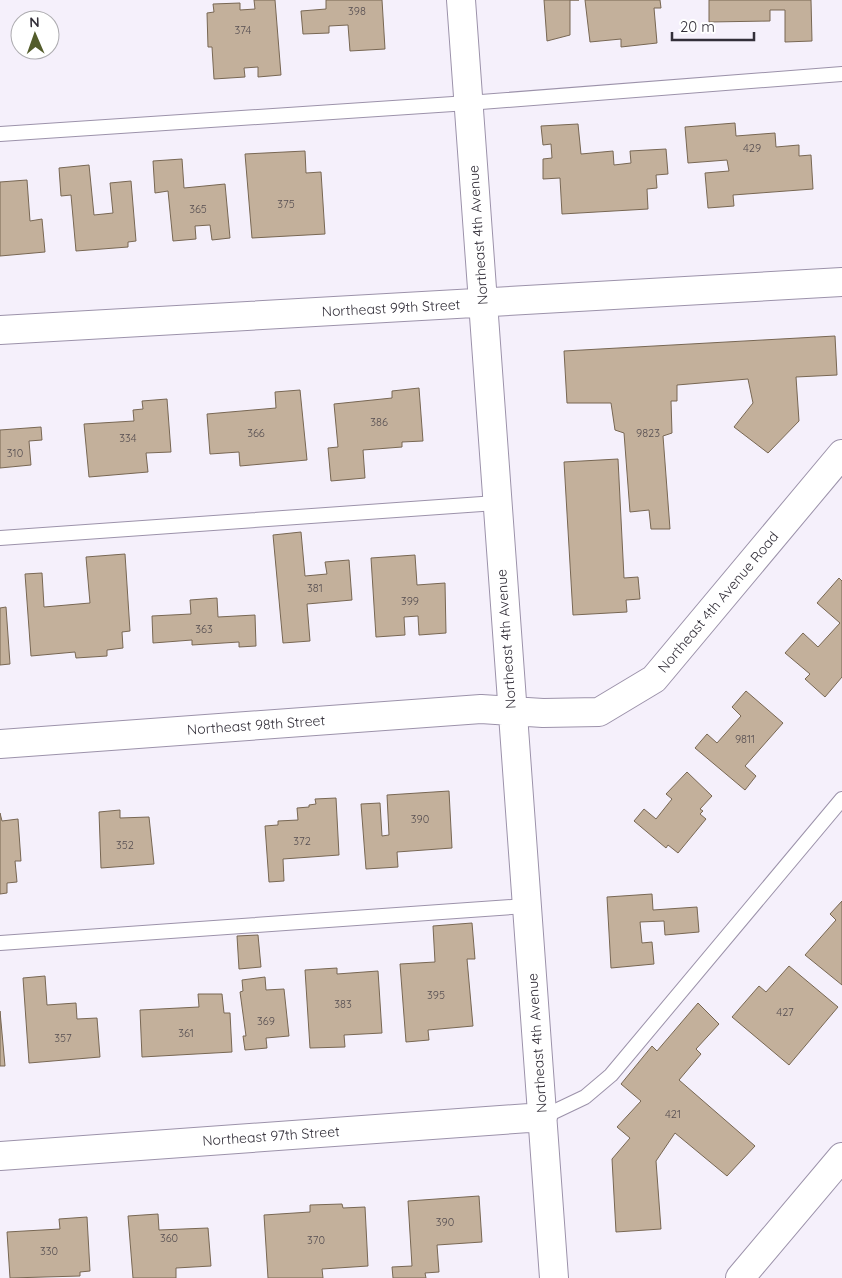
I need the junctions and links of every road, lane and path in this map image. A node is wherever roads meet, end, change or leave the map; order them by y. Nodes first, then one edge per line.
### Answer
1 (460, 0) edge
2 (842, 74) edge
3 (468, 103) junction
4 (0, 134) edge
5 (842, 282) edge
6 (482, 302) junction
7 (0, 330) edge
8 (842, 454) edge
9 (496, 503) junction
10 (0, 538) edge
11 (511, 709) junction
12 (0, 744) edge
13 (842, 799) edge
14 (526, 906) junction
15 (0, 943) edge
16 (543, 1117) junction
17 (0, 1156) edge
18 (842, 1157) edge
19 (554, 1278) edge
20 (740, 1278) edge

1 - 3 street, Northeast 4th Avenue
2 - 3 lane
3 - 4 lane
3 - 6 street, Northeast 4th Avenue
5 - 6 street, Northeast 99th Street
6 - 7 street, Northeast 99th Street
6 - 9 street, Northeast 4th Avenue
8 - 11 street, Northeast 4th Avenue Road
9 - 10 lane
9 - 11 street, Northeast 4th Avenue
11 - 12 street, Northeast 98th Street
11 - 14 street, Northeast 4th Avenue
13 - 16 lane
14 - 15 lane
14 - 16 street, Northeast 4th Avenue
16 - 17 street, Northeast 97th Street
16 - 19 street, Northeast 4th Avenue
18 - 20 street

